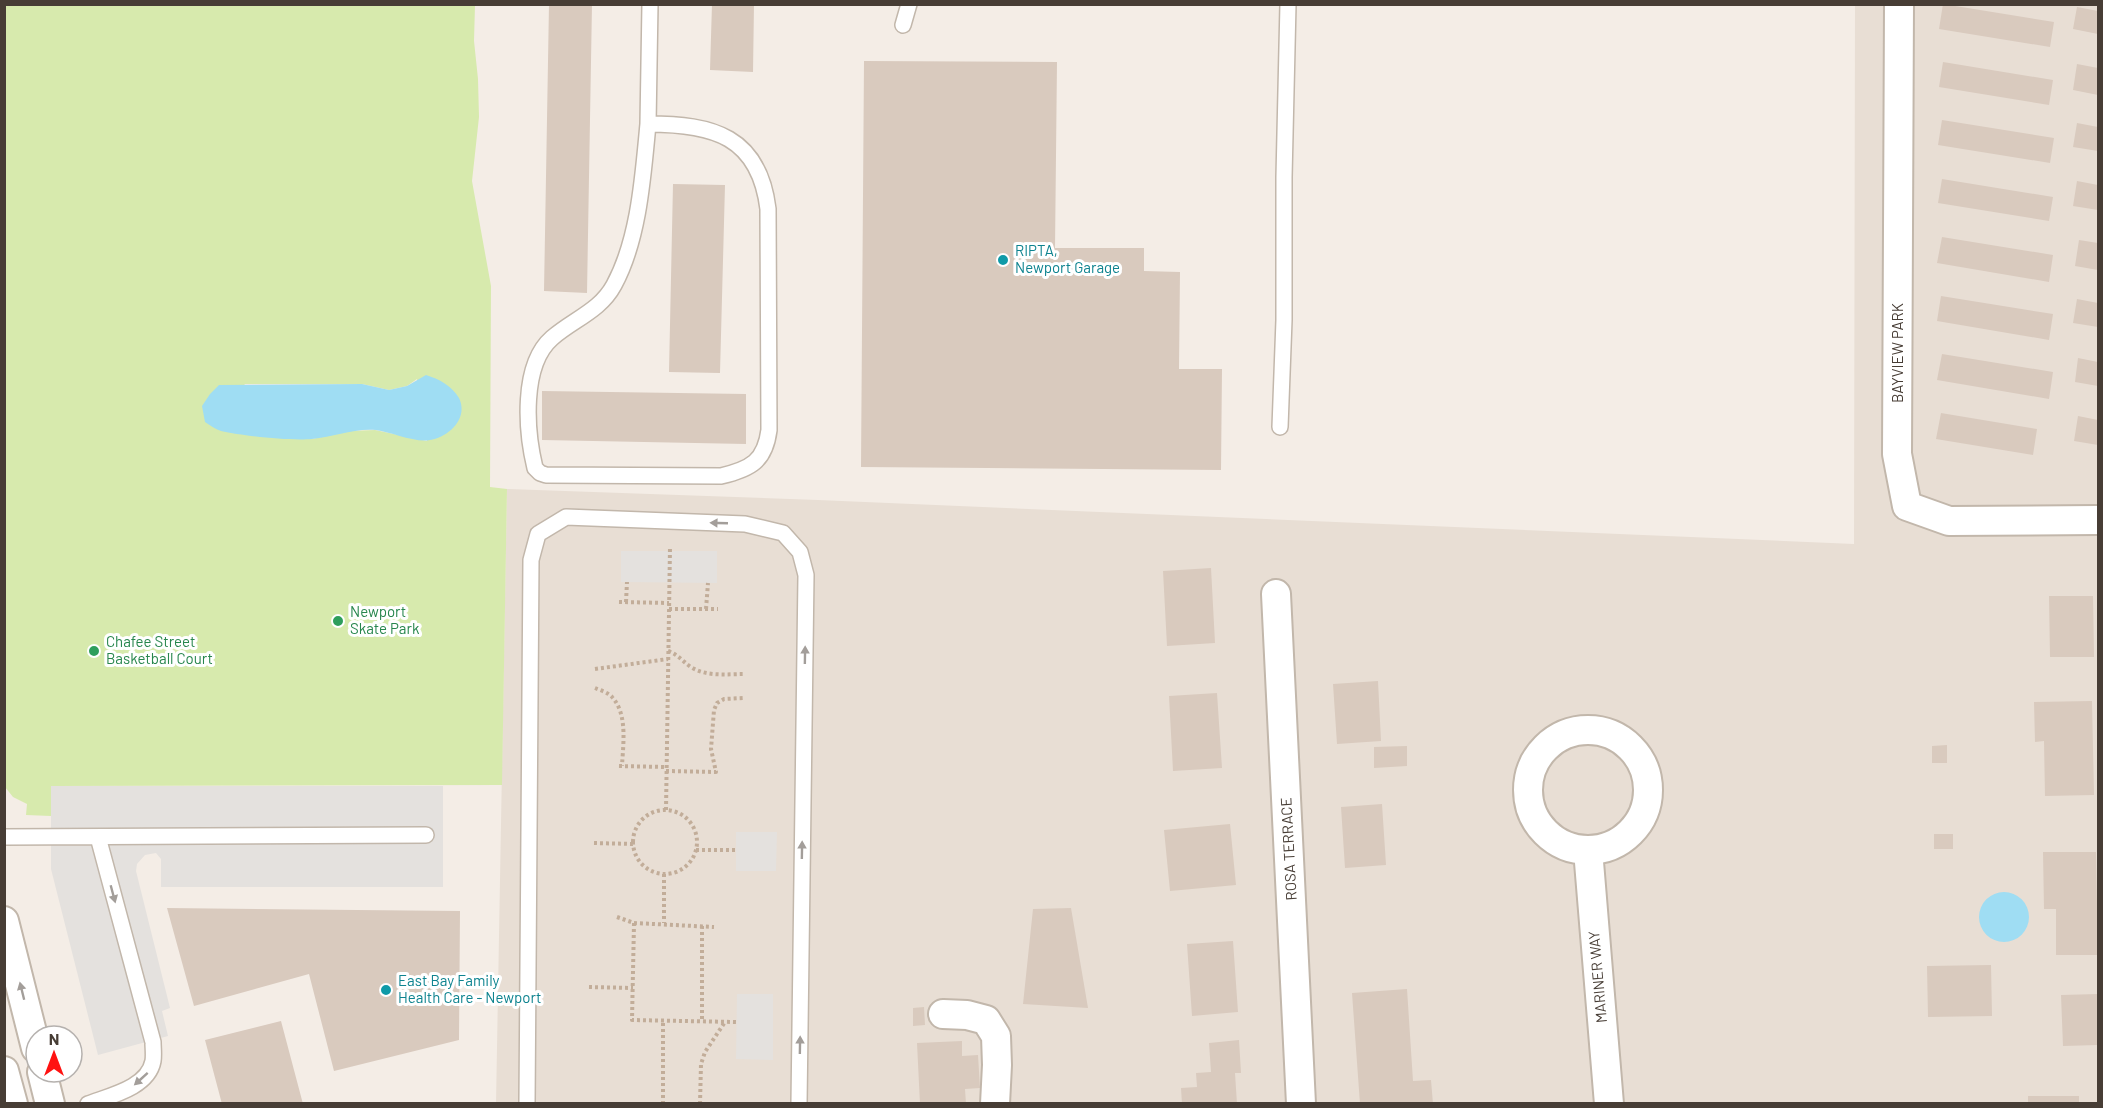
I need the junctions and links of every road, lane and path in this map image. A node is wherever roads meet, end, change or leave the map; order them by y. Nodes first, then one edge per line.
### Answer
1 (650, 4) edge
2 (909, 4) edge
3 (1288, 4) edge
4 (1899, 4) edge
5 (903, 25) dead end
6 (648, 124) junction
7 (1280, 427) dead end
8 (2098, 520) edge
9 (670, 521) junction
10 (627, 582) dead end
11 (708, 583) dead end
12 (1276, 594) dead end
13 (619, 602) dead end
14 (626, 602) junction
15 (669, 603) junction
16 (669, 609) junction
17 (706, 609) junction
18 (718, 609) dead end
19 (668, 651) junction
20 (668, 659) junction
21 (595, 669) dead end
22 (744, 674) dead end
23 (595, 688) dead end
24 (744, 698) dead end
25 (666, 769) junction
26 (666, 810) junction
27 (426, 835) dead end
28 (4, 837) edge
29 (98, 837) junction
30 (594, 843) dead end
31 (633, 844) junction
32 (696, 850) junction
33 (736, 850) dead end
34 (1588, 850) junction
35 (664, 874) junction
36 (617, 917) dead end
37 (4, 921) edge
38 (634, 923) junction
39 (664, 924) junction
40 (702, 926) junction
41 (714, 927) dead end
42 (590, 987) dead end
43 (633, 988) junction
44 (943, 1014) dead end
45 (663, 1020) junction
46 (702, 1021) junction
47 (725, 1022) junction
48 (736, 1022) dead end
49 (30, 1024) edge
50 (4, 1071) edge
51 (45, 1084) edge
52 (13, 1104) edge
53 (50, 1104) edge
54 (88, 1104) edge
55 (527, 1104) edge
56 (663, 1104) edge
57 (700, 1104) edge
58 (799, 1104) edge
59 (995, 1104) edge
60 (1301, 1104) edge
61 (1609, 1104) edge

1 - 6 lane
2 - 5 lane
3 - 7 lane
4 - 8 street, BAYVIEW PARK
6 - 6 lane
9 - 15 path
9 - 55 lane
58 -> 9 lane
10 - 14 path
11 - 17 path
12 - 60 street, ROSA TERRACE
13 - 14 path
14 - 15 path
15 - 16 path
16 - 17 path
16 - 19 path
17 - 18 path
19 - 20 path
19 - 22 path
20 - 21 path
20 - 25 path
23 - 25 path
24 - 25 path
25 - 26 path
26 - 31 path
26 - 32 path
27 - 29 lane
28 - 29 lane
29 -> 54 lane
30 - 31 path
31 - 35 path
32 - 33 path
32 - 35 path
34 - 34 street
34 - 61 street, MARINER WAY
35 - 39 path
36 - 38 path
49 -> 37 street
38 - 39 path
38 - 43 path
39 - 40 path
40 - 41 path
40 - 46 path
42 - 43 path
43 - 45 path
44 - 59 street
45 - 46 path
45 - 56 path
46 - 47 path
47 - 48 path
47 - 57 path
50 - 52 street
51 - 53 street

